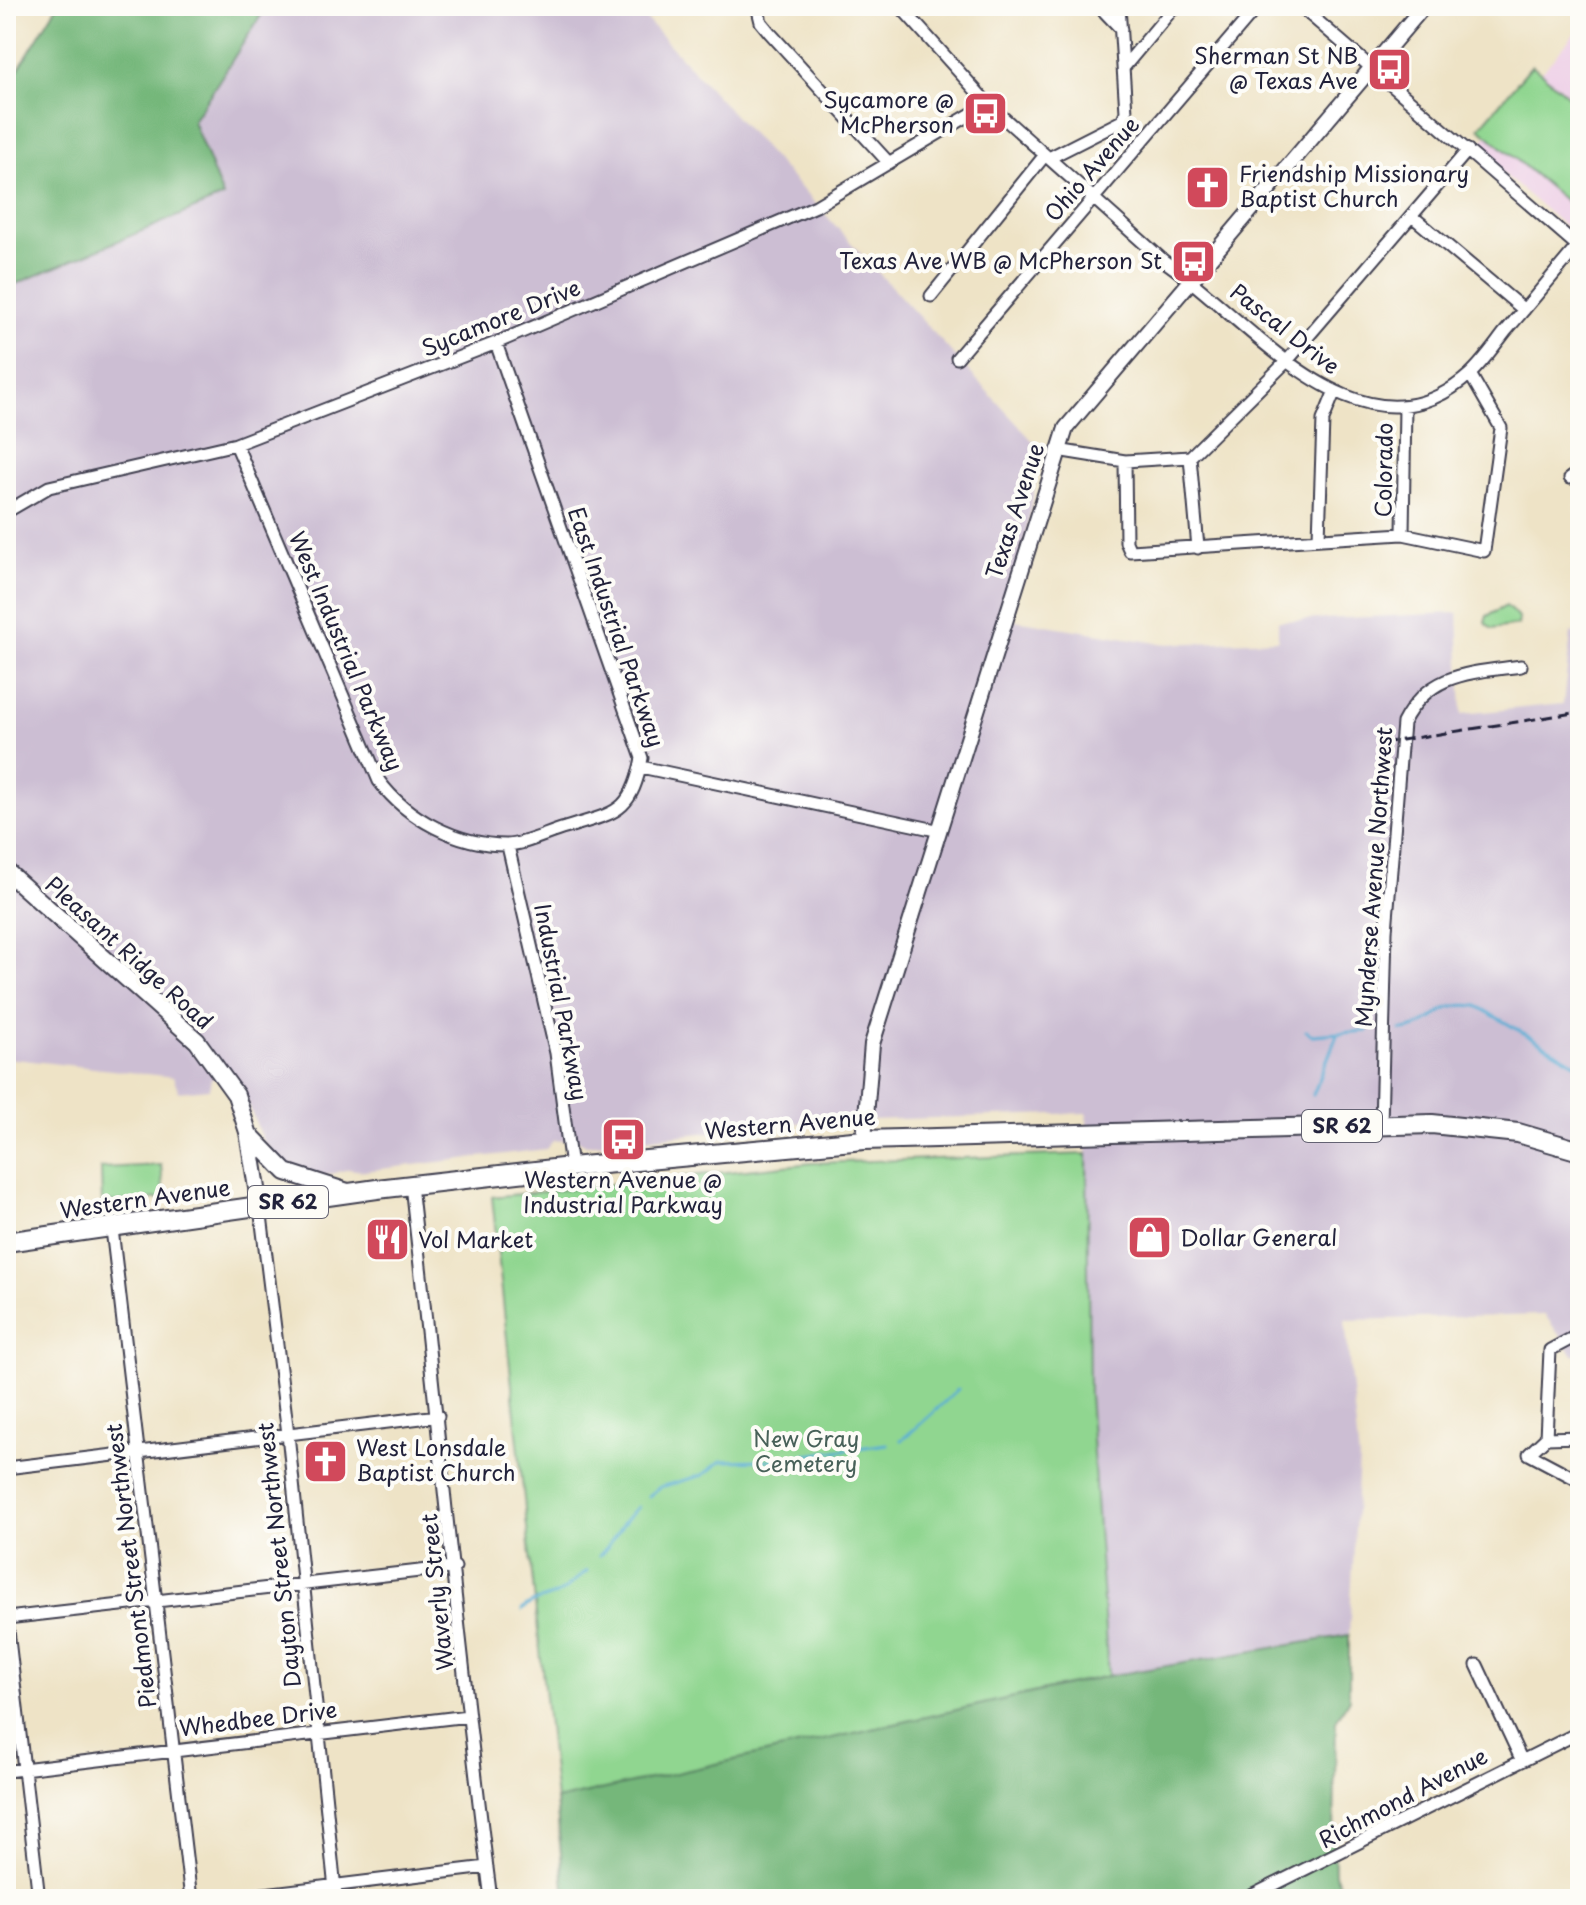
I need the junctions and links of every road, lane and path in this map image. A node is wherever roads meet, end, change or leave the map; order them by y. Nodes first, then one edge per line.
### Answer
1 (14, 6) edge
2 (757, 6) edge
3 (900, 6) edge
4 (1099, 6) edge
5 (1119, 6) edge
6 (1175, 6) edge
7 (1258, 6) edge
8 (1300, 6) edge
9 (1424, 6) edge
10 (6, 8) edge
11 (1122, 29) junction
12 (1124, 67) junction
13 (1370, 69) junction
14 (988, 104) junction
15 (1468, 150) junction
16 (1047, 156) junction
17 (889, 163) junction
18 (1095, 196) junction
19 (1412, 216) junction
20 (1579, 246) edge
21 (1191, 279) junction
22 (931, 296) dead end
23 (1524, 310) junction
24 (496, 343) junction
25 (957, 358) dead end
26 (1287, 361) junction
27 (1470, 374) junction
28 (1334, 393) junction
29 (1405, 406) junction
30 (236, 444) junction
31 (1057, 450) junction
32 (1190, 457) junction
33 (1125, 461) junction
34 (6, 512) edge
35 (1403, 534) junction
36 (1319, 538) junction
37 (1198, 548) junction
38 (1521, 666) dead end
39 (641, 767) junction
40 (936, 830) junction
41 (508, 846) junction
42 (6, 871) edge
43 (1381, 1125) junction
44 (248, 1132) junction
45 (864, 1140) junction
46 (1580, 1151) edge
47 (571, 1167) junction
48 (411, 1185) junction
49 (351, 1193) junction
50 (260, 1207) junction
51 (112, 1229) junction
52 (6, 1242) edge
53 (1580, 1334) edge
54 (438, 1416) junction
55 (288, 1434) junction
56 (1580, 1437) edge
57 (1546, 1438) junction
58 (138, 1452) junction
59 (6, 1468) edge
60 (1580, 1481) edge
61 (455, 1567) junction
62 (301, 1584) junction
63 (156, 1601) junction
64 (6, 1612) edge
65 (7, 1618) edge
66 (1477, 1665) dead end
67 (468, 1716) junction
68 (317, 1731) junction
69 (1580, 1732) edge
70 (173, 1751) junction
71 (1521, 1759) junction
72 (21, 1769) junction
73 (6, 1771) edge
74 (487, 1867) junction
75 (334, 1886) junction
76 (39, 1899) edge
77 (191, 1899) edge
78 (223, 1899) edge
79 (336, 1899) edge
80 (491, 1899) edge
81 (1245, 1899) edge

1 - 10 street
2 - 17 street
3 - 14 street, Pascal Drive
4 - 11 street
5 - 11 street
6 - 12 street
7 - 18 street, Ohio Avenue
8 - 13 street
9 - 13 street, Texas Avenue
11 - 12 street
12 - 16 street
13 - 15 street
13 - 21 street, Texas Avenue
14 - 16 street, Pascal Drive
14 - 17 street, Sycamore Drive
15 - 19 street
15 - 20 street
16 - 18 street, Pascal Drive
16 - 22 street
17 - 24 street, Sycamore Drive
18 - 21 street, Pascal Drive
18 - 25 street, Ohio Avenue
19 - 23 street
19 - 26 street
20 - 23 street, Pascal Drive
21 - 26 street, Pascal Drive
21 - 31 street, Texas Avenue
23 - 27 street, Pascal Drive
24 - 30 street, Sycamore Drive
24 - 39 street, East Industrial Parkway
26 - 28 street, Pascal Drive
26 - 32 street
27 - 29 street, Pascal Drive
27 - 35 street
28 - 29 street, Pascal Drive
28 - 36 street
29 - 35 street, Colorado
30 - 34 street, Sycamore Drive
30 - 41 street, West Industrial Parkway
31 - 33 street
31 - 40 street, Texas Avenue
32 - 33 street
32 - 37 street
33 - 37 street
35 - 36 street
36 - 37 street
38 - 43 street, Mynderse Avenue Northwest
39 - 40 street
39 - 41 street, East Industrial Parkway
40 - 45 street, Texas Avenue
41 - 47 street, Industrial Parkway
42 - 44 main road, Pleasant Ridge Road
43 - 45 main road, Western Avenue / SR 62
43 - 46 main road, Western Avenue / SR 62
44 - 49 main road
44 - 50 main road, Pleasant Ridge Road
45 - 47 main road, Western Avenue / SR 62
47 - 48 main road, Western Avenue / SR 62
48 - 49 main road, Western Avenue / SR 62
48 - 54 street, Waverly Street
49 - 50 main road, Western Avenue / SR 62
50 - 51 main road, Western Avenue / SR 62
50 - 55 street, Dayton Street Northwest
51 - 52 main road, Western Avenue / SR 62
51 - 58 street, Piedmont Street Northwest
53 - 57 street
54 - 55 street
54 - 61 street, Waverly Street
55 - 58 street
55 - 62 street, Dayton Street Northwest
56 - 57 street
57 - 60 street
58 - 59 street
58 - 63 street, Piedmont Street Northwest
61 - 62 street
61 - 67 street, Waverly Street
62 - 63 street
62 - 68 street, Dayton Street Northwest
63 - 65 street
63 - 70 street, Piedmont Street Northwest
64 - 65 street
65 - 72 street
66 - 71 street
67 - 68 street, Whedbee Drive
67 - 74 street, Waverly Street
68 - 70 street, Whedbee Drive
68 - 75 street, Dayton Street Northwest
69 - 71 street, Richmond Avenue
70 - 72 street, Whedbee Drive
70 - 77 street, Piedmont Street Northwest
71 - 81 street, Richmond Avenue
72 - 73 street, Whedbee Drive
72 - 76 street
74 - 75 street
74 - 80 street, Waverly Street
75 - 78 street
75 - 79 street, Dayton Street Northwest

